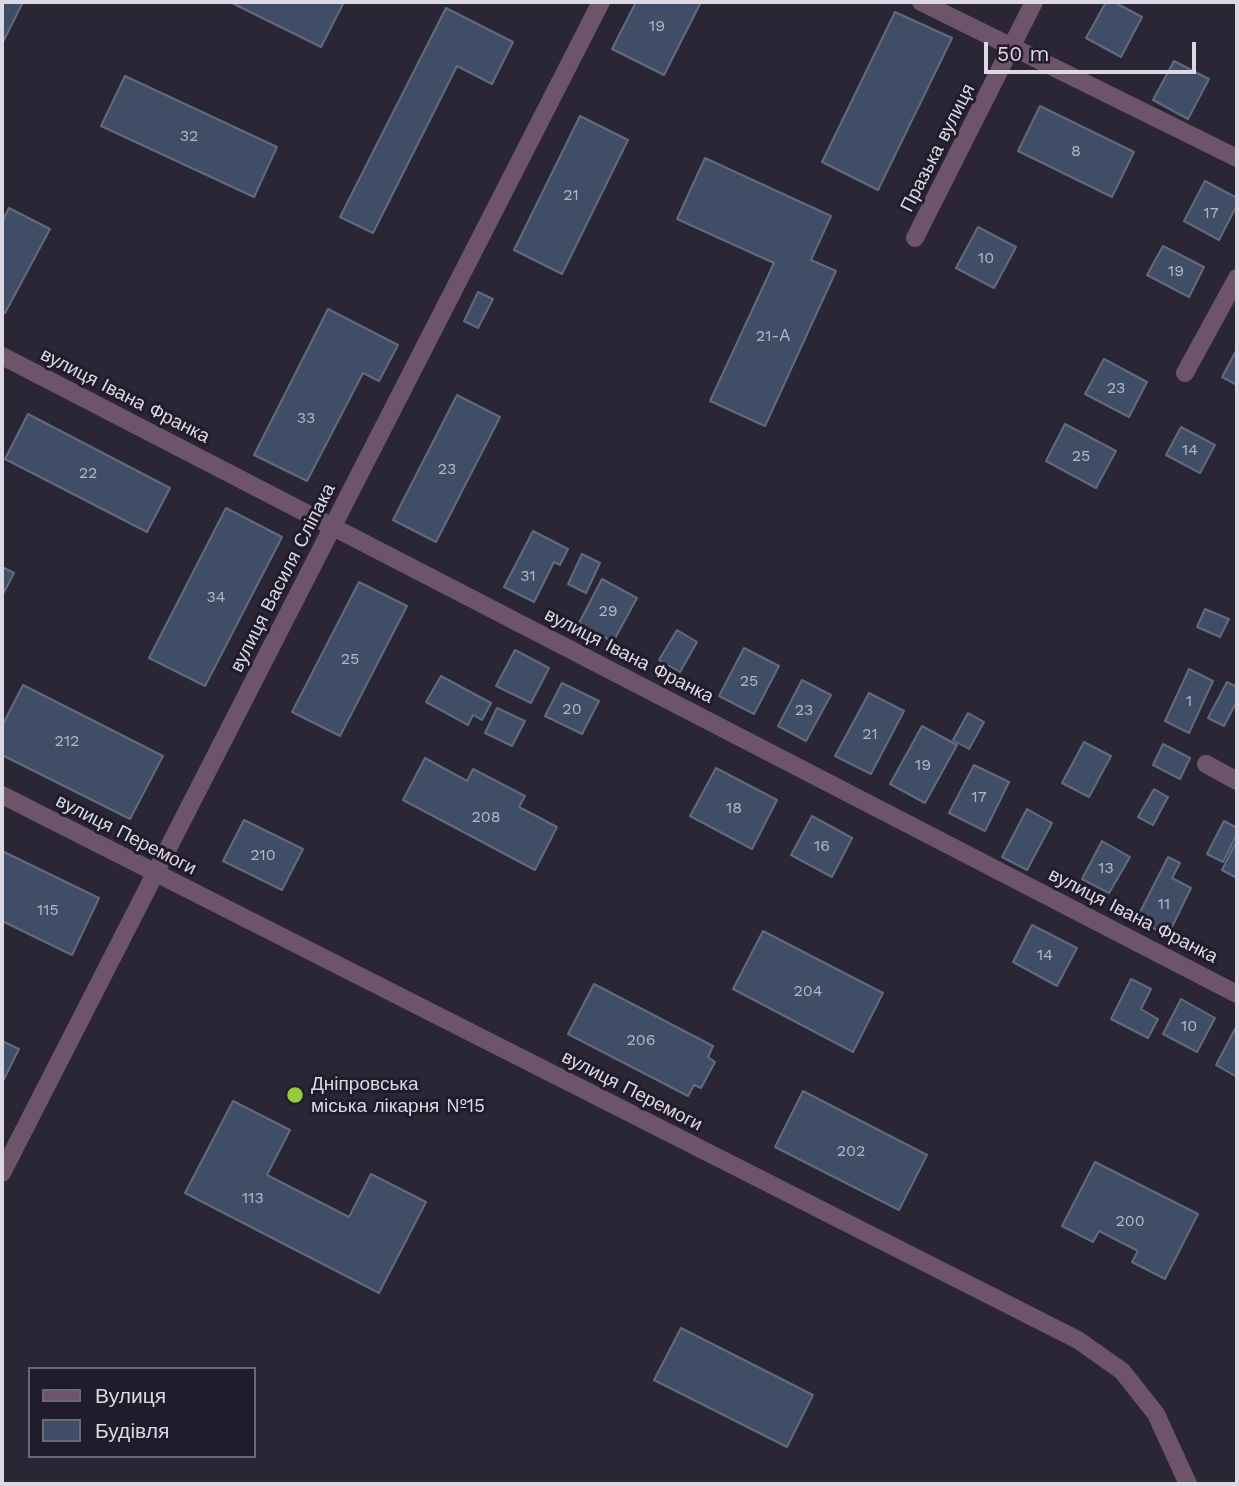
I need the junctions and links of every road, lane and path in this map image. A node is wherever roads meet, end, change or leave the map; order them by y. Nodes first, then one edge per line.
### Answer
1 (601, 2) edge
2 (921, 2) edge
3 (1034, 2) edge
4 (1013, 48) junction
5 (1237, 158) edge
6 (915, 238) dead end
7 (1237, 278) edge
8 (2, 356) edge
9 (1185, 373) dead end
10 (333, 528) junction
11 (1206, 764) dead end
12 (1237, 781) edge
13 (2, 795) edge
14 (155, 873) junction
15 (1237, 994) edge
16 (2, 1173) edge
17 (1188, 1484) edge

1 - 10 street, вулиця Василя Сліпака
2 - 4 street
3 - 4 street, Празька вулиця
4 - 5 street
4 - 6 street, Празька вулиця
7 - 9 street
8 - 10 street, вулиця Івана Франка
10 - 14 street, вулиця Василя Сліпака
10 - 15 street, вулиця Івана Франка
11 - 12 street
13 - 14 street, вулиця Перемоги
14 - 16 street, вулиця Василя Сліпака
14 - 17 street, вулиця Перемоги

